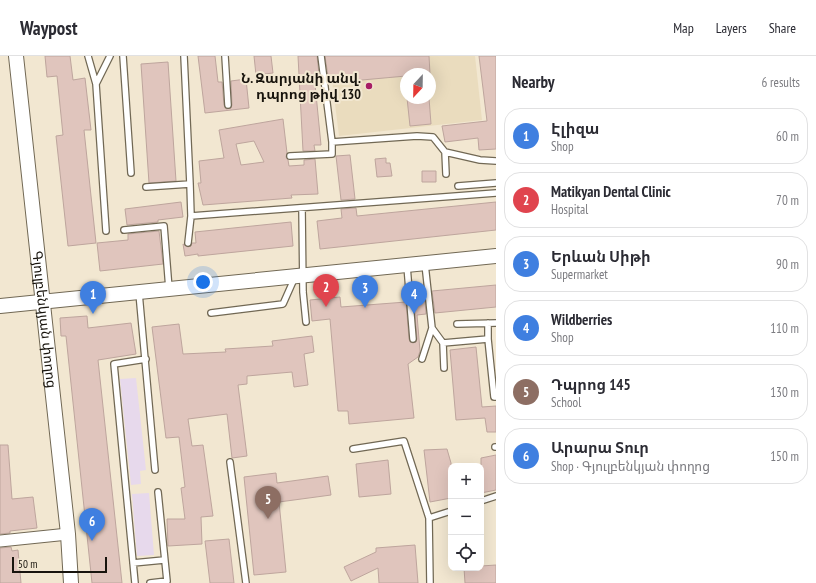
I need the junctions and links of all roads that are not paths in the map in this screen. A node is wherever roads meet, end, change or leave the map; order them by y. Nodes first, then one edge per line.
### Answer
1 (16, 56) edge
2 (88, 56) edge
3 (110, 56) edge
4 (123, 56) edge
5 (184, 56) edge
6 (225, 56) edge
7 (321, 56) edge
8 (96, 84) junction
9 (228, 105) dead end
10 (332, 142) junction
11 (445, 152) junction
12 (290, 156) dead end
13 (496, 161) edge
14 (131, 173) dead end
15 (446, 174) dead end
16 (496, 183) edge
17 (190, 184) junction
18 (458, 186) dead end
19 (146, 187) dead end
20 (496, 193) edge
21 (302, 208) junction
22 (191, 216) junction
23 (124, 230) dead end
24 (106, 231) dead end
25 (188, 243) dead end
26 (496, 256) edge
27 (425, 264) junction
28 (407, 265) junction
29 (299, 276) junction
30 (169, 289) junction
31 (139, 292) junction
32 (43, 302) junction
33 (0, 306) edge
34 (211, 313) dead end
35 (306, 322) dead end
36 (488, 323) junction
37 (496, 323) edge
38 (457, 324) dead end
39 (432, 328) junction
40 (413, 339) dead end
41 (488, 339) junction
42 (443, 343) junction
43 (489, 350) junction
44 (496, 356) edge
45 (146, 359) junction
46 (422, 359) dead end
47 (444, 368) dead end
48 (496, 397) edge
49 (353, 449) dead end
50 (230, 462) dead end
51 (155, 470) dead end
52 (158, 492) dead end
53 (496, 496) edge
54 (484, 500) edge
55 (448, 512) edge
56 (429, 518) junction
57 (68, 534) junction
58 (0, 541) edge
59 (164, 560) junction
60 (133, 563) junction
61 (71, 583) edge
62 (135, 583) edge
63 (150, 583) edge
64 (246, 583) edge
65 (430, 583) edge

1 - 32 street, Գյուլբենկյան փողոց
2 - 8 lane
3 - 8 lane
4 - 14 lane
5 - 17 lane
6 - 9 lane
7 - 10 lane
8 - 24 lane
10 - 11 lane
10 - 12 lane
11 - 13 lane
11 - 15 lane
16 - 18 lane
17 - 19 lane
17 - 22 lane
20 - 21 lane
21 - 22 lane
21 - 29 lane
22 - 25 lane
23 - 30 lane
26 - 27 street
27 - 28 street
27 - 39 lane
28 - 29 street
28 - 40 lane
29 - 30 street
29 - 34 lane
29 - 35 lane
30 - 31 street
31 - 32 street
31 - 45 lane
32 - 33 street
32 - 57 street, Գյուլբենկյան փողոց
36 - 37 lane
36 - 38 lane
36 - 41 lane
39 - 42 lane
39 - 46 lane
41 - 42 lane
41 - 43 lane
42 - 47 lane
43 - 44 lane
43 - 48 lane
45 - 51 lane
45 - 60 lane
49 - 56 lane
50 - 64 lane
52 - 59 lane
53 - 54 lane
55 - 56 lane
56 - 65 lane
57 - 58 street
57 - 61 street, Գյուլբենկյան փողոց
59 - 60 lane
59 - 63 lane
60 - 62 lane

